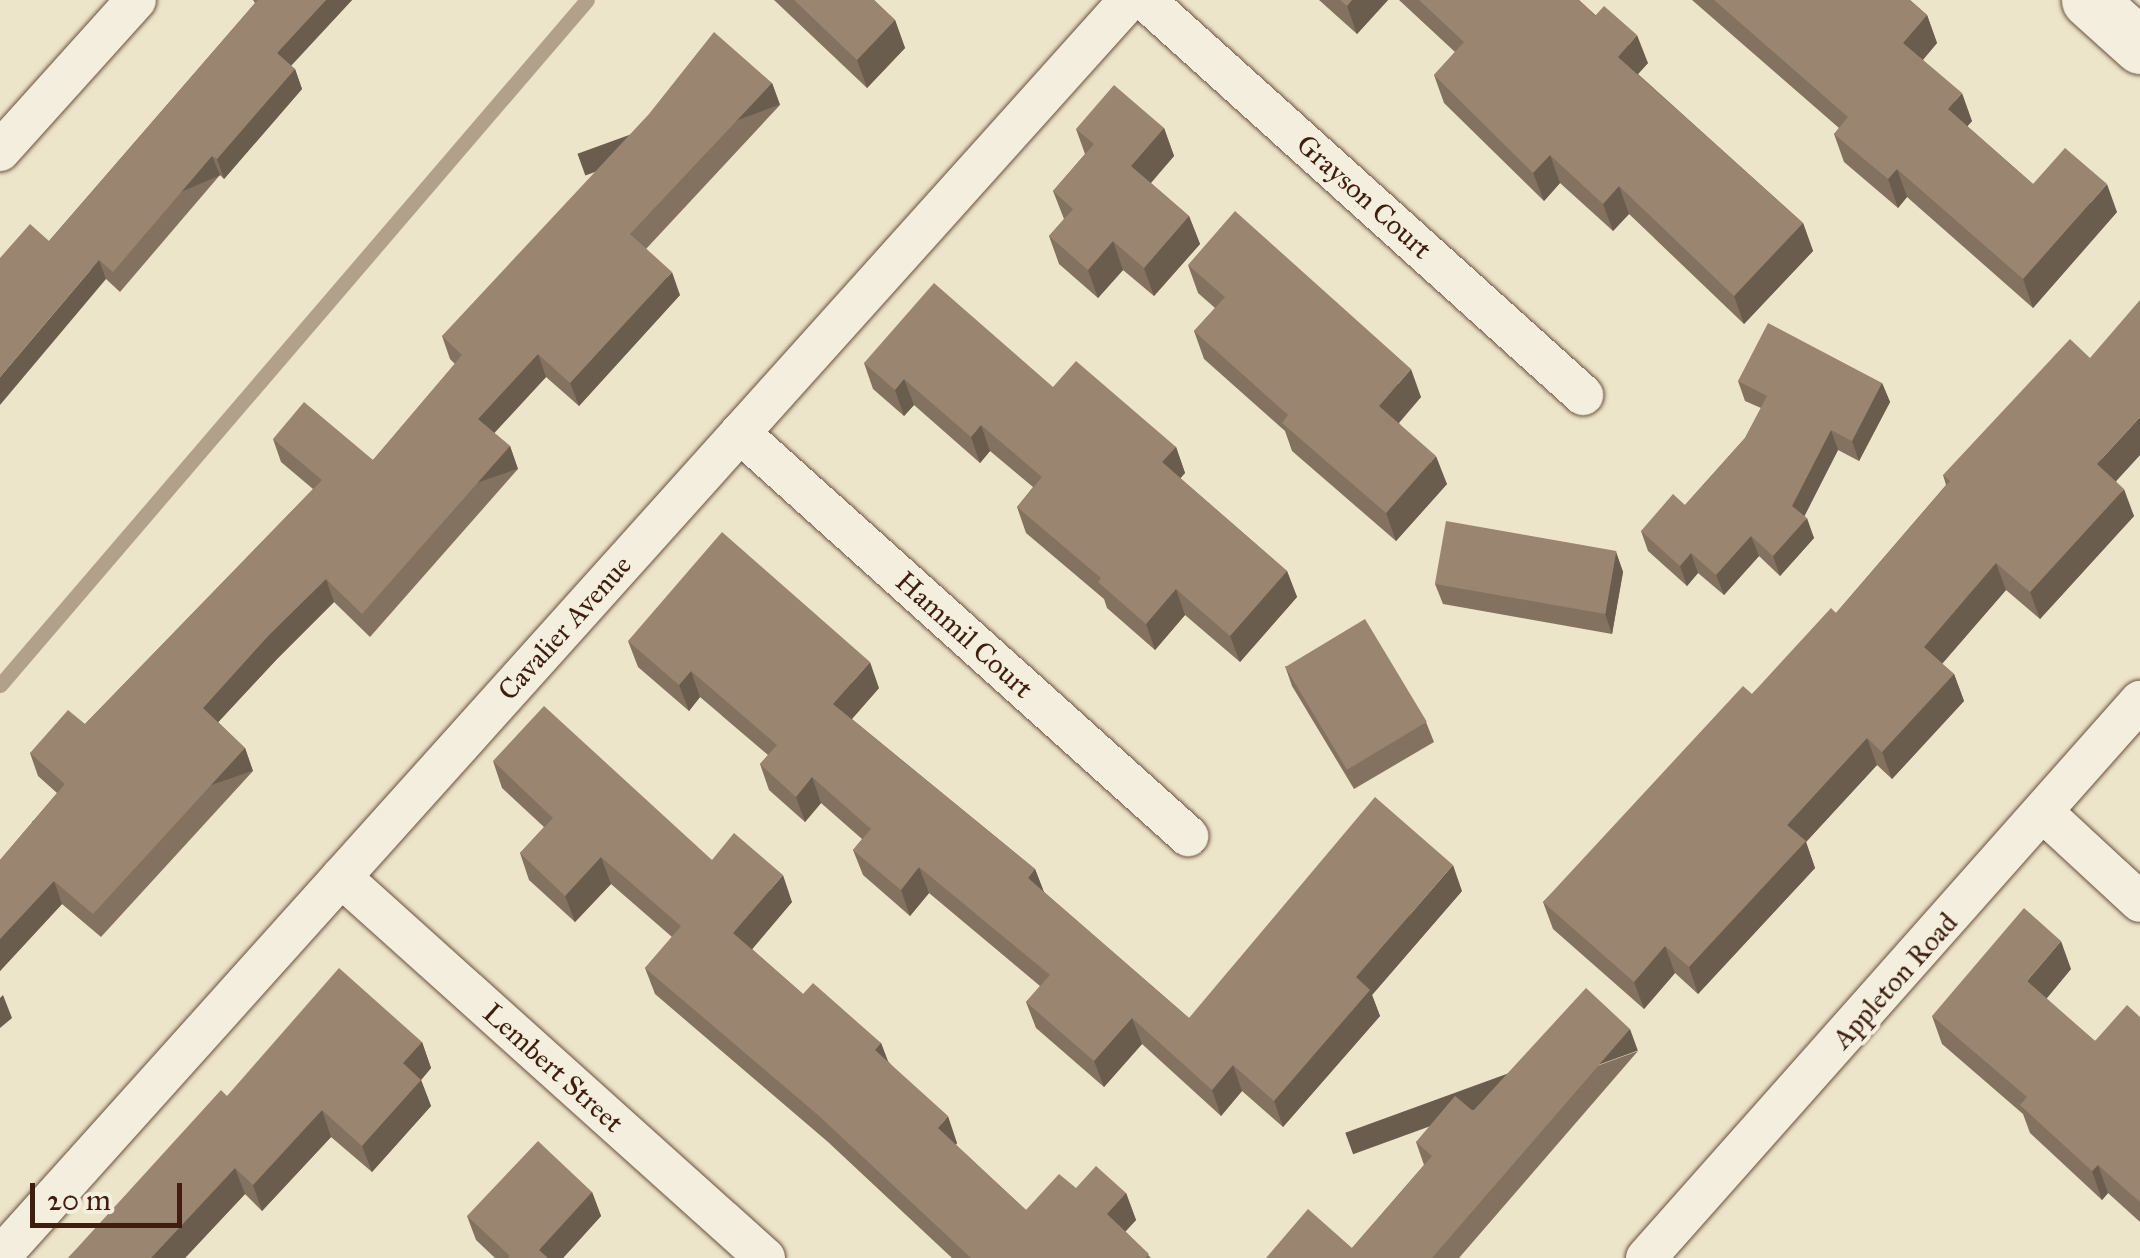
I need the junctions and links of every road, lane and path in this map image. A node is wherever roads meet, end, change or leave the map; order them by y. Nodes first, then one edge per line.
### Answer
1 (136, 0) edge
2 (1129, 0) edge
3 (1144, 0) edge
4 (2089, 0) edge
5 (2140, 46) edge
6 (0, 151) edge
7 (1583, 395) dead end
8 (740, 433) junction
9 (2140, 701) edge
10 (2045, 814) junction
11 (1188, 836) dead end
12 (341, 877) junction
13 (2140, 902) edge
14 (0, 1257) edge
15 (766, 1258) edge
16 (1646, 1258) edge

1 - 6 street
2 - 8 street, Cavalier Avenue
3 - 7 street, Grayson Court
4 - 5 main road
8 - 11 street, Hammil Court
8 - 12 street, Cavalier Avenue
9 - 10 street, Appleton Road
10 - 13 street
10 - 16 street, Appleton Road
12 - 14 street, Cavalier Avenue
12 - 15 street, Lembert Street

